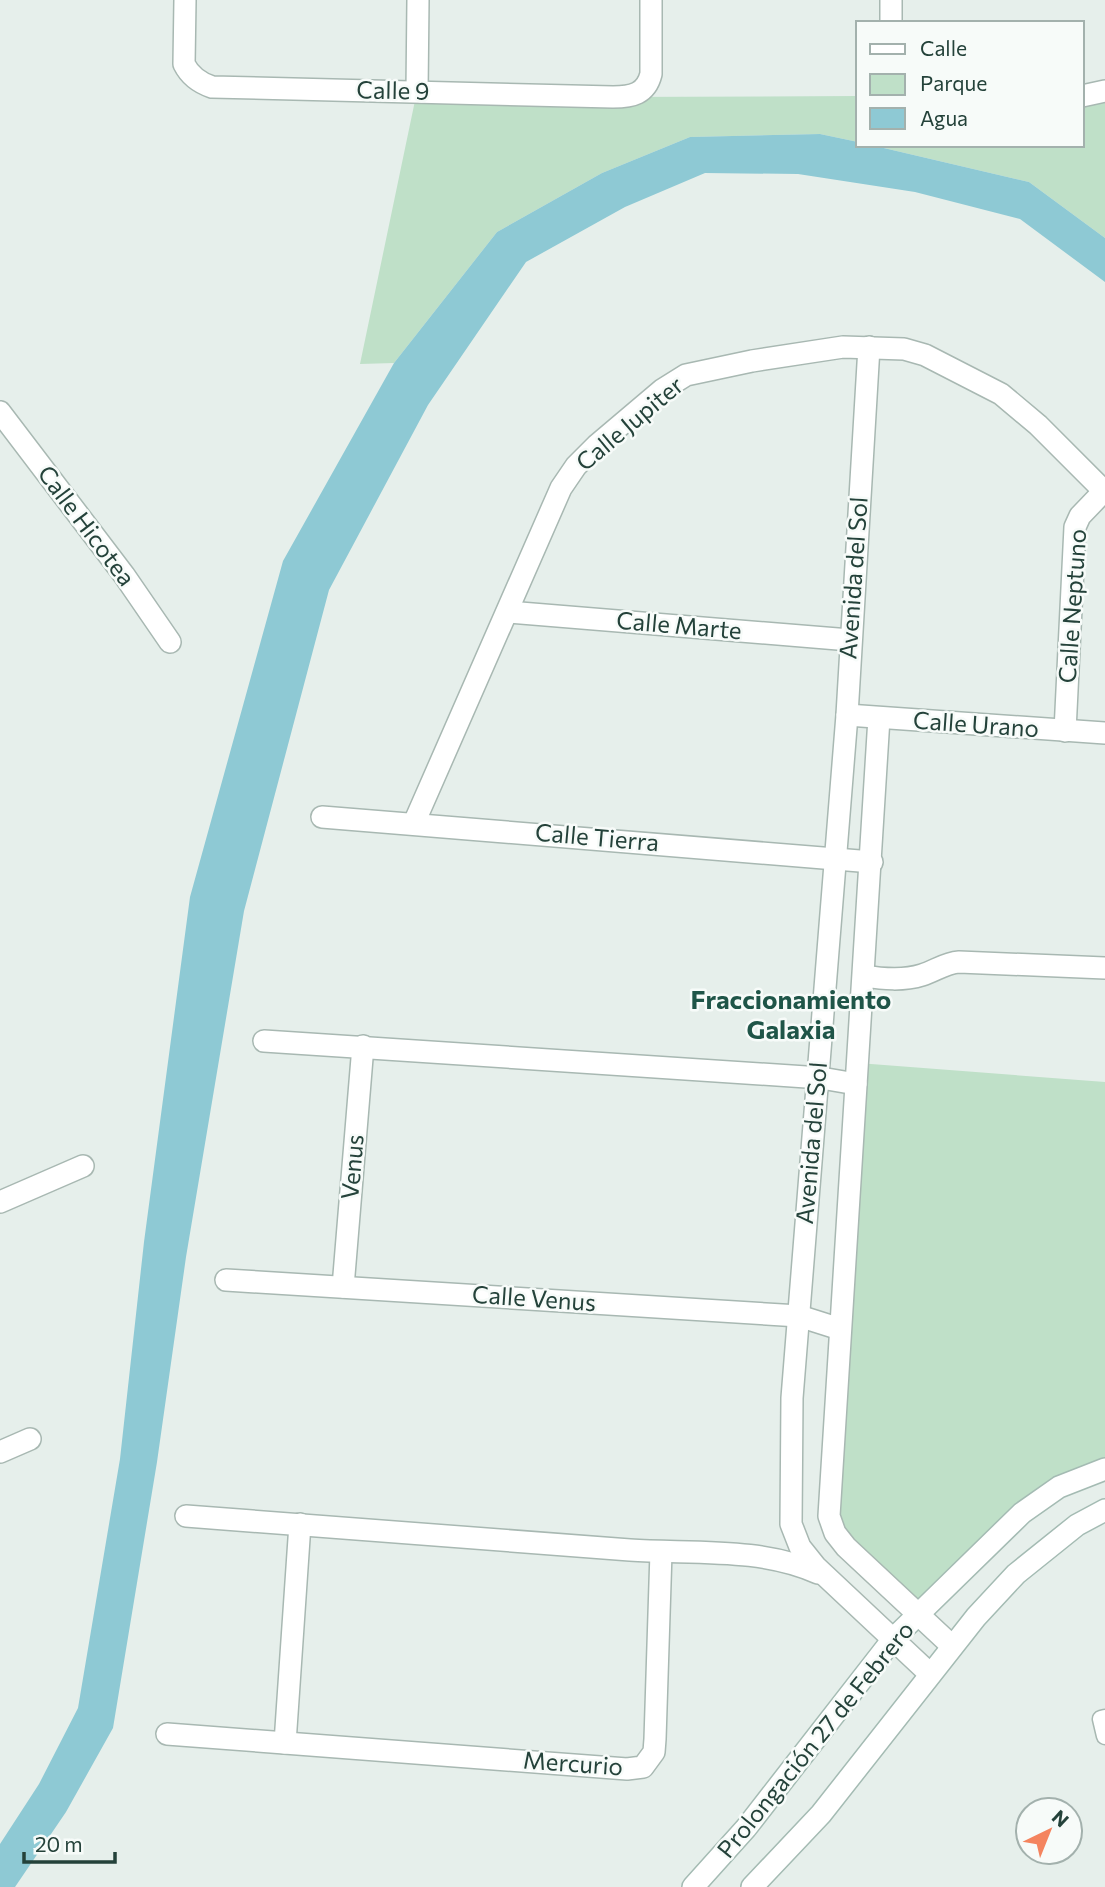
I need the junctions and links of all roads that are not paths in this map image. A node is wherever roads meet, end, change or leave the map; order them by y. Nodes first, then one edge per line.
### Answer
1 (185, 0) edge
2 (418, 0) edge
3 (651, 0) edge
4 (891, 0) edge
5 (891, 21) edge
6 (417, 91) junction
7 (1105, 91) edge
8 (1084, 96) edge
9 (869, 347) junction
10 (0, 412) edge
11 (1105, 491) edge
12 (508, 612) junction
13 (850, 640) junction
14 (170, 642) dead end
15 (847, 715) junction
16 (879, 718) junction
17 (1066, 731) junction
18 (1105, 733) edge
19 (321, 817) dead end
20 (414, 823) junction
21 (836, 858) junction
22 (872, 862) junction
23 (1105, 968) edge
24 (864, 976) junction
25 (264, 1041) dead end
26 (363, 1046) junction
27 (817, 1079) junction
28 (856, 1084) junction
29 (83, 1166) dead end
30 (0, 1202) edge
31 (226, 1280) dead end
32 (343, 1287) junction
33 (799, 1316) junction
34 (840, 1329) junction
35 (30, 1439) dead end
36 (0, 1452) edge
37 (1105, 1469) edge
38 (1105, 1510) edge
39 (186, 1516) dead end
40 (300, 1524) junction
41 (840, 1539) junction
42 (799, 1544) junction
43 (661, 1552) junction
44 (769, 1557) junction
45 (826, 1576) junction
46 (919, 1614) junction
47 (893, 1639) junction
48 (952, 1646) junction
49 (930, 1674) junction
50 (1105, 1718) edge
51 (167, 1734) dead end
52 (1105, 1736) edge
53 (285, 1742) junction
54 (693, 1887) edge
55 (752, 1887) edge

1 - 6 street, Calle 9
2 - 6 street
3 - 6 street, Calle 9
4 - 5 street
7 - 8 street
9 - 11 street, Calle Jupiter
9 - 12 street, Calle Jupiter
9 - 13 street, Avenida del Sol
10 - 14 street, Calle Hicotea
11 - 17 street, Calle Neptuno
12 - 13 street, Calle Marte
12 - 20 street, Calle Jupiter
13 - 15 street, Avenida del Sol
15 - 16 street, Calle Urano
15 - 21 street, Avenida del Sol
16 - 17 street, Calle Urano
16 - 22 street, Avenida del Sol
17 - 18 street, Calle Urano
19 - 20 street, Calle Tierra
20 - 21 street, Calle Tierra
21 - 22 street, Calle Tierra
21 - 27 street, Avenida del Sol
22 - 24 street, Avenida del Sol
23 - 24 street
24 - 28 street, Avenida del Sol
25 - 26 street
26 - 27 street
26 - 32 street, Venus
27 - 28 street
27 - 33 street, Avenida del Sol
28 - 34 street, Avenida del Sol
29 - 30 street
31 - 32 street, Calle Venus
32 - 33 street, Calle Venus
33 - 34 street, Calle Venus
33 - 42 street, Avenida del Sol
34 - 41 street, Avenida del Sol
35 - 36 street
37 - 46 street, Prolongación 27 de Febrero
38 - 48 street, Prolongación 27 de Febrero
39 - 40 street
40 - 43 street
40 - 53 street
41 - 42 street
41 - 46 street, Avenida del Sol
42 - 44 street
42 - 45 street, Avenida del Sol
43 - 44 street
43 - 53 street, Mercurio
44 - 45 street
45 - 47 street, Avenida del Sol
46 - 47 street, Prolongación 27 de Febrero
46 - 48 street, Avenida del Sol
47 - 49 street, Avenida del Sol
47 - 54 street, Prolongación 27 de Febrero
48 - 49 street, Prolongación 27 de Febrero
49 - 55 street, Prolongación 27 de Febrero
50 - 52 lane
51 - 53 street, Mercurio

